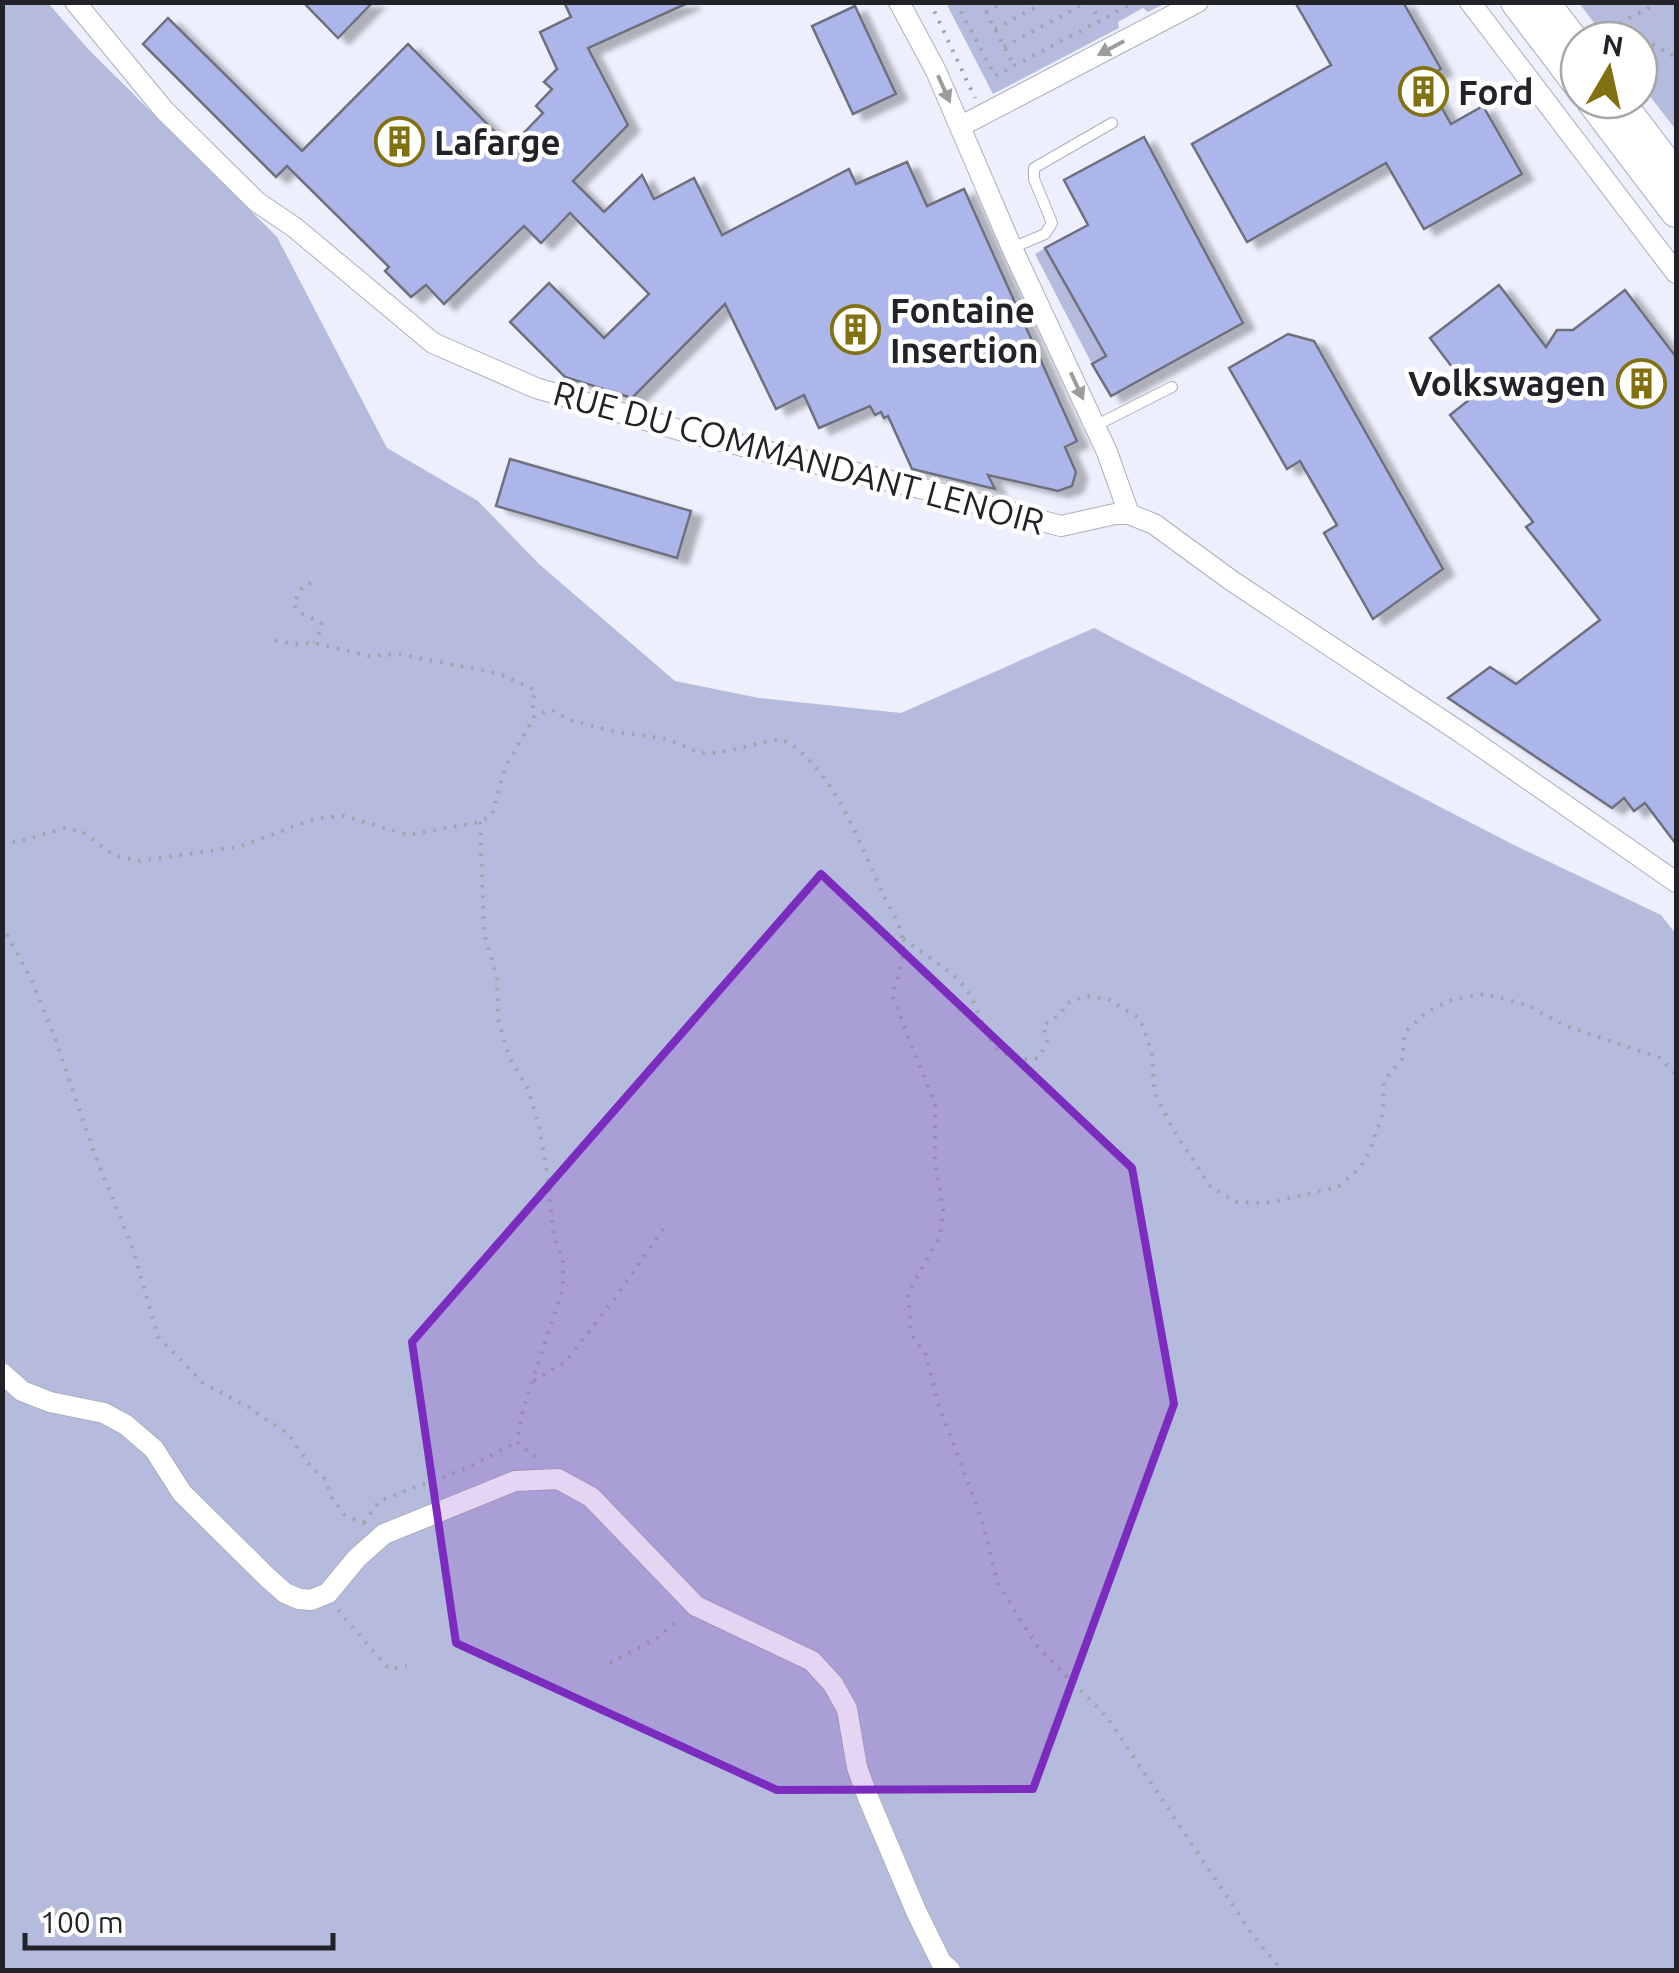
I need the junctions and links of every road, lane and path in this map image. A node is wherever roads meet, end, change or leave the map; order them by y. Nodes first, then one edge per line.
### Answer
1 (75, 2) edge
2 (899, 2) edge
3 (930, 2) edge
4 (956, 2) edge
5 (981, 2) edge
6 (1004, 2) edge
7 (1045, 2) edge
8 (1089, 2) edge
9 (1135, 2) edge
10 (1198, 2) edge
11 (1470, 2) edge
12 (1516, 2) edge
13 (1544, 2) edge
14 (1660, 2) edge
15 (1125, 5) edge
16 (986, 12) junction
17 (1130, 16) dead end
18 (1566, 20) edge
19 (1627, 20) edge
20 (1100, 21) junction
21 (995, 29) junction
22 (1004, 48) junction
23 (1559, 59) edge
24 (1014, 66) junction
25 (1606, 120) edge
26 (1633, 120) edge
27 (968, 122) junction
28 (1112, 123) dead end
29 (1676, 176) edge
30 (1676, 212) edge
31 (1012, 248) junction
32 (1676, 273) edge
33 (1172, 387) dead end
34 (1095, 426) junction
35 (1129, 514) junction
36 (311, 583) dead end
37 (276, 640) dead end
38 (314, 643) junction
39 (535, 715) junction
40 (480, 822) junction
41 (2, 841) edge
42 (1676, 882) edge
43 (2, 926) edge
44 (903, 938) junction
45 (1676, 1074) edge
46 (663, 1229) dead end
47 (2, 1372) edge
48 (534, 1381) junction
49 (517, 1442) junction
50 (558, 1479) junction
51 (364, 1524) junction
52 (384, 1534) junction
53 (328, 1593) junction
54 (696, 1606) junction
55 (610, 1662) dead end
56 (407, 1666) dead end
57 (950, 1970) edge
58 (1282, 1970) edge

1 - 35 street, RUE DU COMMANDANT LENOIR
2 -> 27 street
3 - 27 path
4 - 24 path
5 - 16 path
6 - 16 path
7 - 21 path
8 - 20 path
8 - 22 path
9 - 15 path
10 -> 27 street
11 - 32 street
12 - 23 main road
13 - 18 main road
14 - 19 path
15 - 17 path
15 - 20 path
16 - 21 path
20 - 24 path
21 - 22 path
22 - 24 path
25 - 30 main road
26 - 29 main road
27 - 31 street
28 - 31 lane
31 -> 34 street
33 - 34 lane
34 - 35 street
35 - 42 street
36 - 38 path
37 - 38 path
38 - 39 path
39 - 40 path
39 - 44 path
40 - 41 path
40 - 48 path
43 - 51 path
44 - 45 path
44 - 58 path
46 - 48 path
47 - 53 street
48 - 49 path
49 - 50 path
49 - 51 path
50 - 52 street
50 - 54 street
51 - 52 path
52 - 53 street
53 - 56 path
54 - 55 path
54 - 57 street

